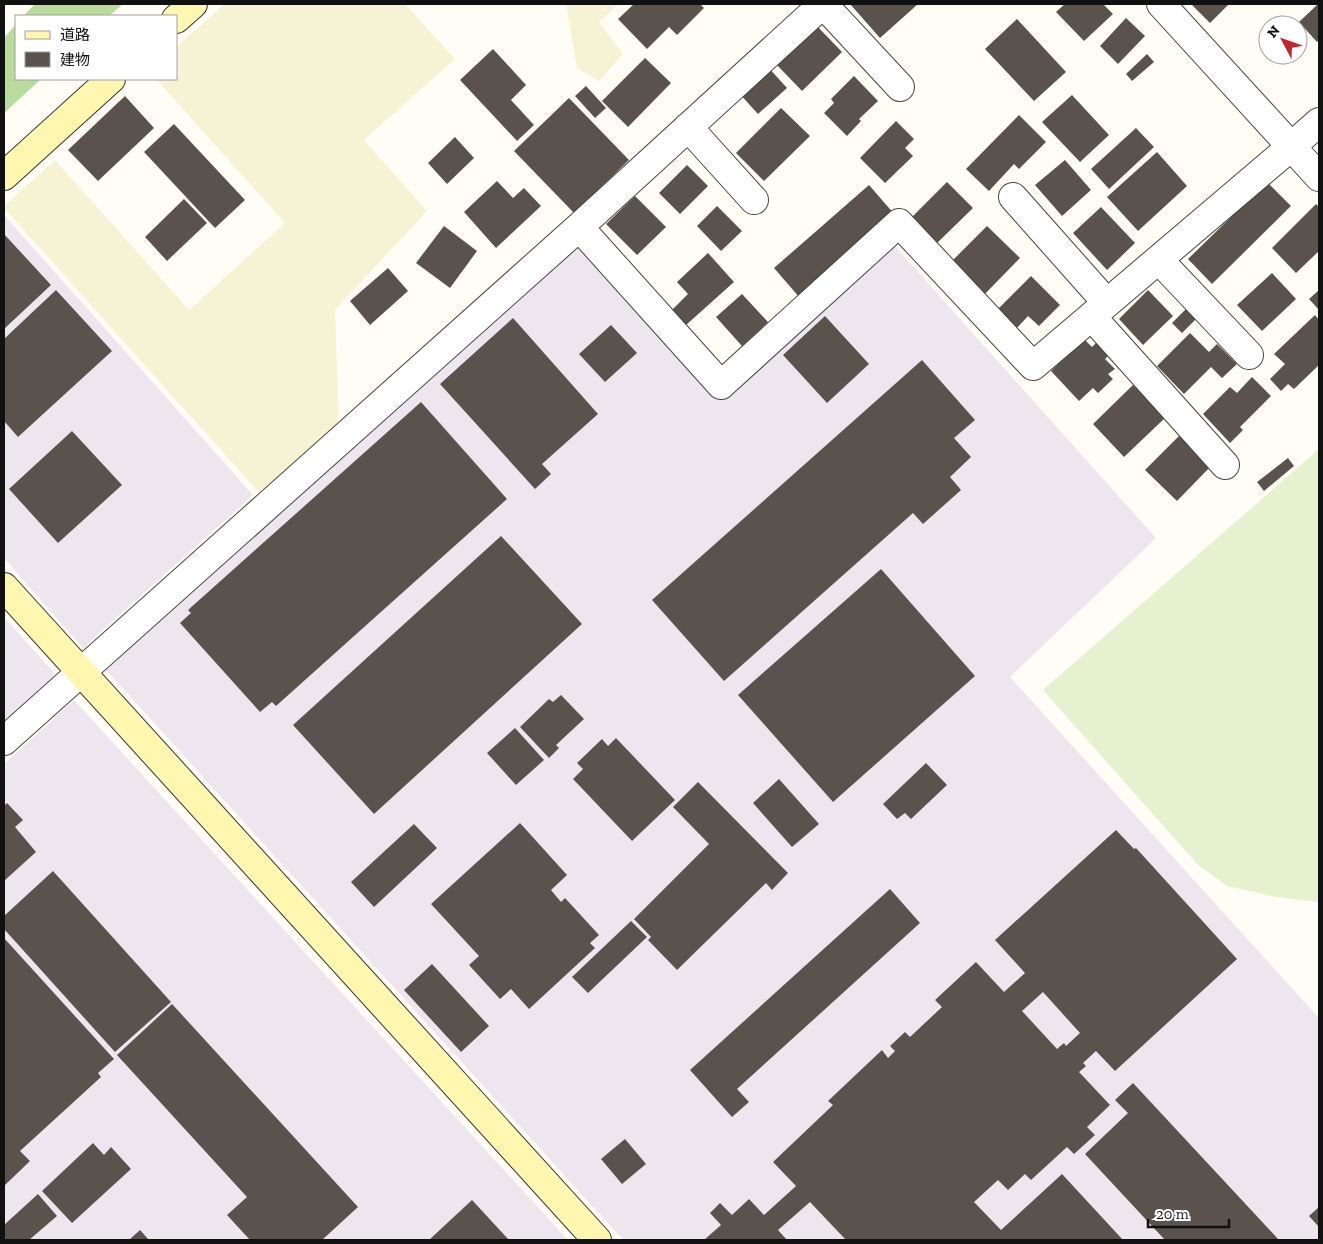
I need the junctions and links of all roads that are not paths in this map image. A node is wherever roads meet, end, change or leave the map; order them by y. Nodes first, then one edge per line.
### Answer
1 (193, 4) edge
2 (823, 4) edge
3 (1161, 4) edge
4 (178, 17) edge
5 (110, 80) edge
6 (900, 87) dead end
7 (1319, 122) edge
8 (688, 127) junction
9 (1292, 146) junction
10 (4, 176) edge
11 (1319, 177) edge
12 (1013, 197) dead end
13 (754, 200) dead end
14 (579, 227) junction
15 (1159, 260) junction
16 (1099, 310) junction
17 (1248, 355) dead end
18 (1225, 465) dead end
19 (4, 587) edge
20 (80, 672) junction
21 (4, 741) edge
22 (597, 1240) edge

1 - 4 street
2 - 6 street
2 - 8 street
3 - 9 street
5 - 10 street
7 - 9 street
8 - 13 street
8 - 14 street
9 - 11 street
9 - 15 street
12 - 16 street
14 - 16 street
14 - 20 street
15 - 16 street
15 - 17 street
16 - 18 street
19 - 20 street
20 - 21 street
20 - 22 street

